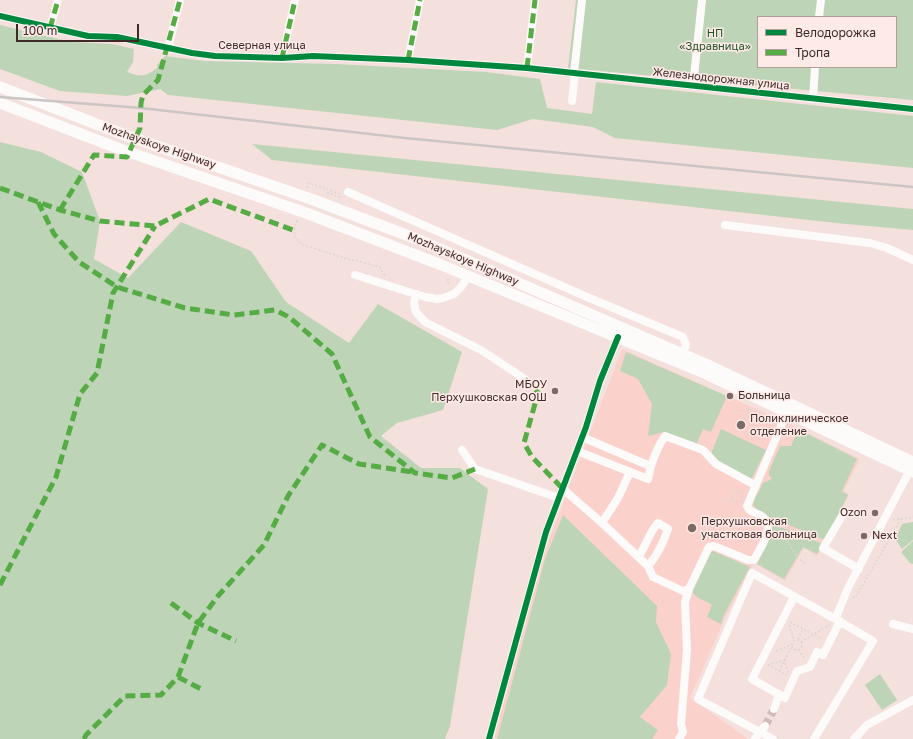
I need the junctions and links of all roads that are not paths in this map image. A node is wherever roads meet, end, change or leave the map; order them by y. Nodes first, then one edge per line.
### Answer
1 (58, 0) edge
2 (180, 0) edge
3 (295, 0) edge
4 (420, 0) edge
5 (535, 0) edge
6 (582, 0) edge
7 (702, 0) edge
8 (821, 0) edge
9 (0, 16) edge
10 (819, 16) edge
11 (50, 28) junction
12 (168, 48) junction
13 (282, 58) junction
14 (408, 60) junction
15 (527, 68) junction
16 (815, 68) edge
17 (575, 73) junction
18 (693, 86) junction
19 (0, 87) edge
20 (813, 99) junction
21 (572, 101) dead end
22 (0, 103) edge
23 (913, 109) edge
24 (346, 194) road end
25 (726, 225) dead end
26 (913, 260) edge
27 (355, 275) dead end
28 (469, 276) junction
29 (416, 294) junction
30 (618, 337) junction
31 (682, 354) junction
32 (525, 379) dead end
33 (787, 412) junction
34 (582, 437) junction
35 (462, 450) dead end
36 (577, 451) junction
37 (650, 466) junction
38 (912, 468) edge
39 (630, 472) junction
40 (755, 485) junction
41 (563, 489) junction
42 (559, 498) junction
43 (845, 511) dead end
44 (602, 523) junction
45 (638, 557) junction
46 (648, 566) junction
47 (858, 569) junction
48 (689, 589) junction
49 (794, 597) junction
50 (838, 620) junction
51 (893, 624) dead end
52 (913, 629) edge
53 (779, 694) junction
54 (913, 700) edge
55 (774, 709) tunnel mouth
56 (763, 729) junction
57 (489, 739) edge
58 (679, 739) edge
59 (755, 739) edge
60 (773, 739) edge
61 (814, 739) edge
62 (854, 739) edge

1 - 11 street
2 - 12 street
3 - 13 street
4 - 14 street
5 - 15 street
6 - 17 street
7 - 18 street
8 - 10 street
9 - 11 street, Северная улица
11 - 12 street, Северная улица
12 - 13 street, Северная улица
13 - 14 street, Северная улица
14 - 15 street, Северная улица
15 - 17 street, Железнодорожная улица
16 - 20 street
17 - 18 street, Железнодорожная улица
17 - 21 street
18 - 20 street, Железнодорожная улица
19 - 31 main road, Mozhayskoye Highway
20 - 23 street, Железнодорожная улица
22 - 28 main road, Mozhayskoye Highway
24 - 31 street
25 - 26 street
27 - 29 street
28 - 29 street
28 - 30 main road, Mozhayskoye Highway
29 - 32 street
30 - 33 main road, Mozhayskoye Highway
30 - 34 street
31 - 38 main road, Mozhayskoye Highway
33 - 38 main road, Mozhayskoye Highway
33 - 40 street
34 - 36 street
34 - 37 street
35 - 42 street
36 - 39 street
36 - 41 street
37 - 39 street
37 - 40 street
38 - 47 street
39 - 44 street
40 - 48 street
41 - 42 street
41 - 44 street
42 - 57 street
43 - 47 street
44 - 45 street
45 - 46 street
45 - 46 street
46 - 48 street
47 - 50 street
48 - 58 street
49 - 50 street
49 - 53 street
49 - 56 street
50 - 53 street
50 - 61 street
51 - 52 street
53 - 55 street
54 - 62 street
56 - 59 street
56 - 60 street

